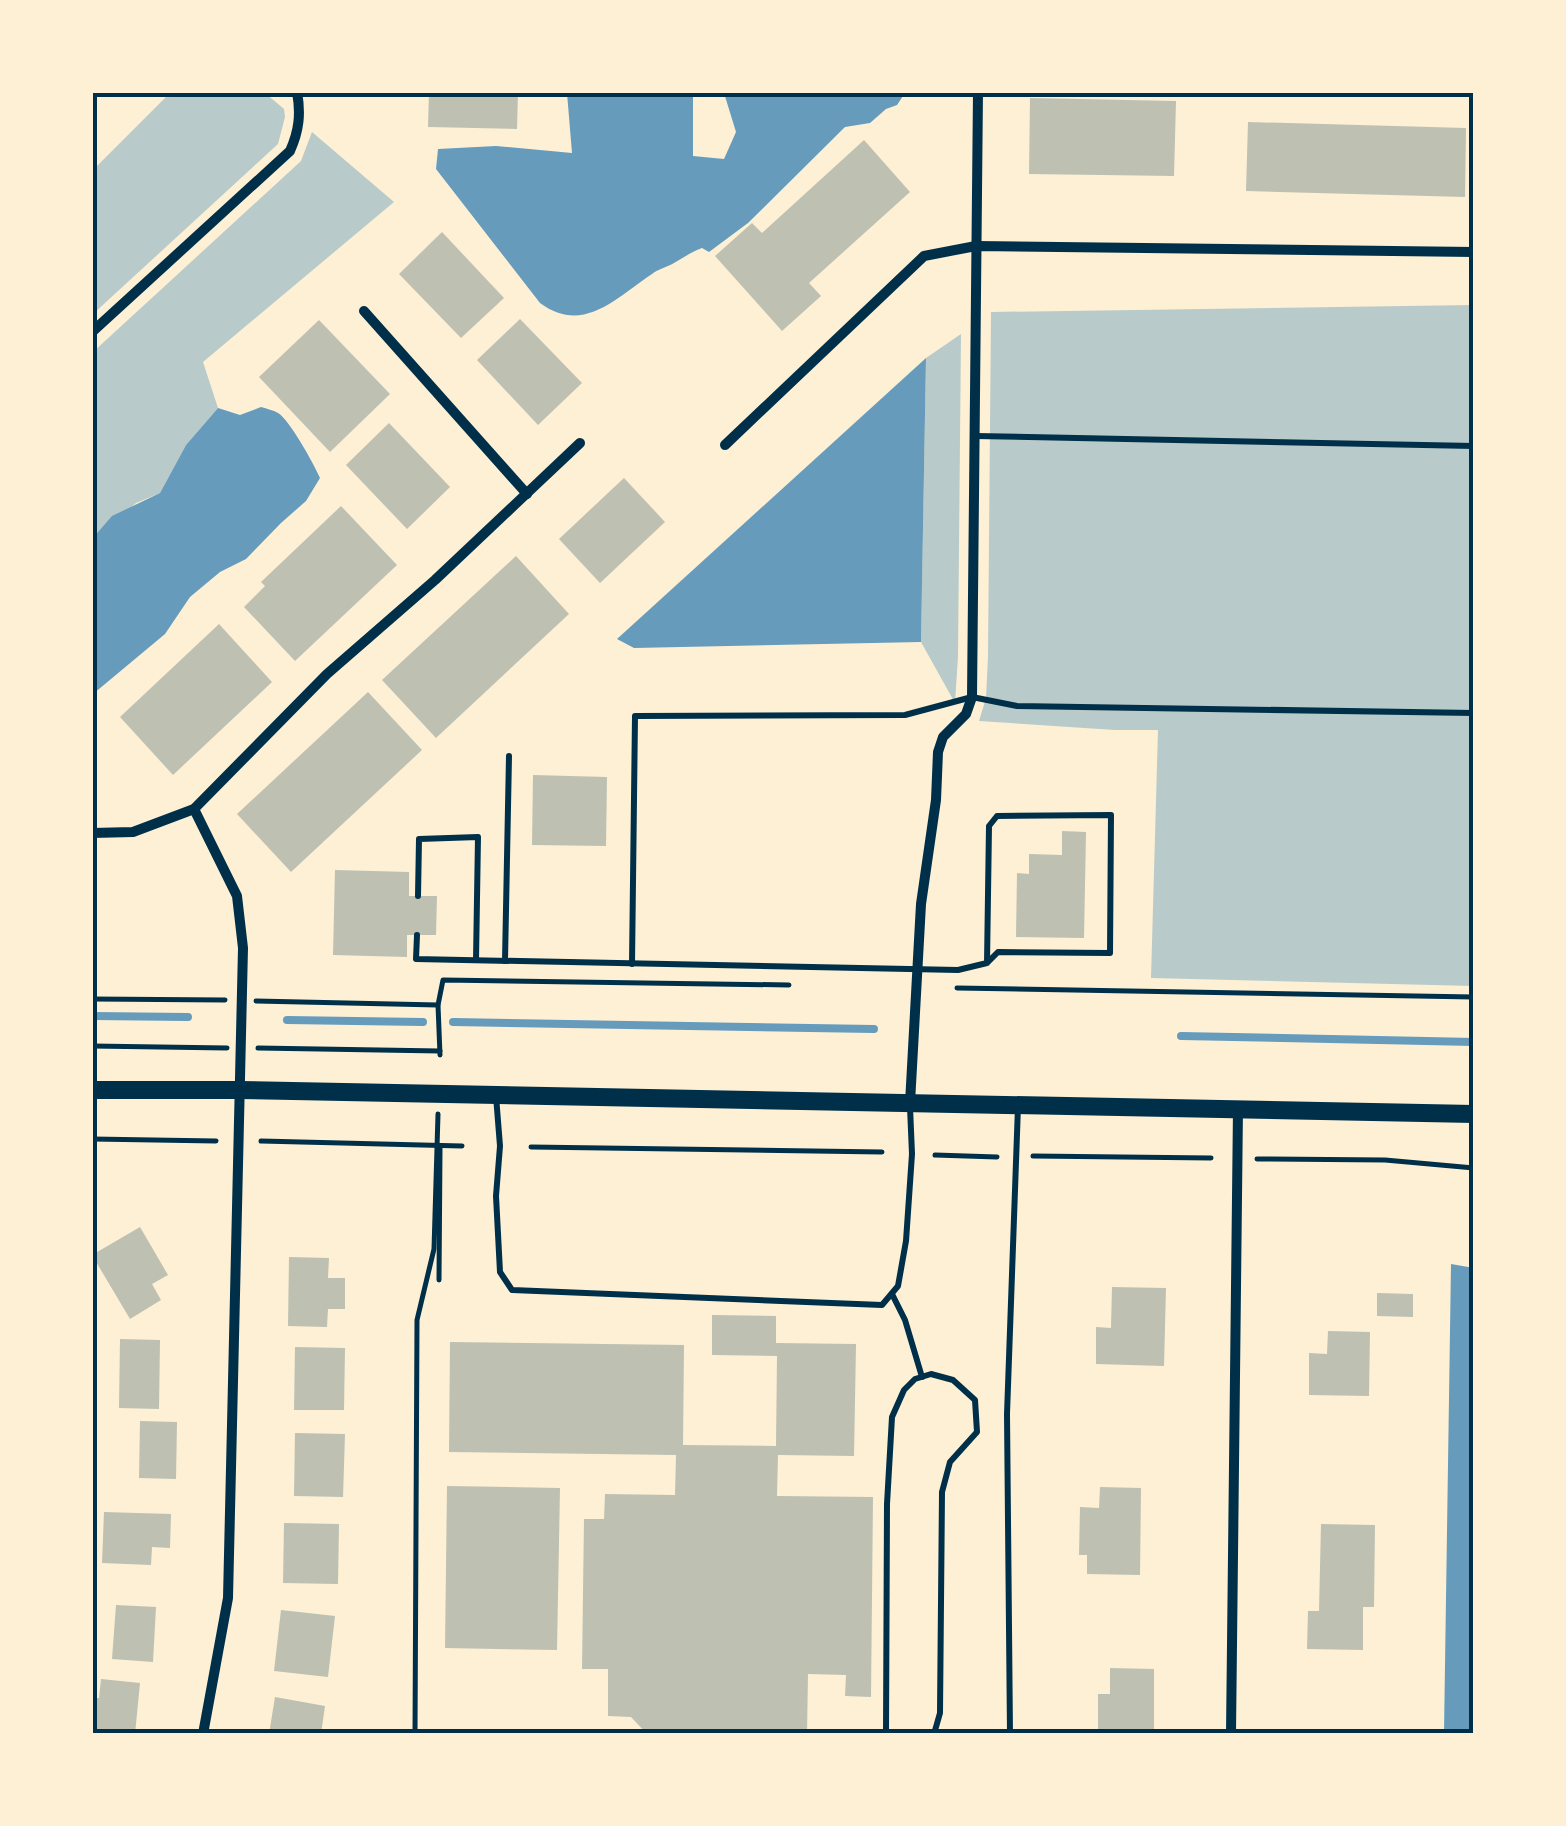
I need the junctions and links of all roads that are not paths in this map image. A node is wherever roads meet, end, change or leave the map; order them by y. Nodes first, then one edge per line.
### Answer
1 (297, 92) edge
2 (978, 92) edge
3 (976, 246) junction
4 (1474, 252) edge
5 (364, 311) dead end
6 (92, 332) edge
7 (975, 436) junction
8 (580, 443) dead end
9 (726, 446) dead end
10 (1474, 446) edge
11 (527, 494) junction
12 (972, 698) junction
13 (1474, 712) edge
14 (508, 756) dead end
15 (194, 809) junction
16 (92, 834) edge
17 (418, 896) dead end
18 (417, 935) dead end
19 (476, 960) junction
20 (505, 961) junction
21 (986, 962) junction
22 (632, 964) junction
23 (918, 969) junction
24 (92, 1090) edge
25 (238, 1090) junction
26 (496, 1095) junction
27 (910, 1104) junction
28 (1018, 1105) junction
29 (1238, 1108) junction
30 (1474, 1114) edge
31 (892, 1293) junction
32 (922, 1377) junction
33 (203, 1734) edge
34 (886, 1734) edge
35 (934, 1734) edge
36 (1010, 1734) edge
37 (1230, 1734) edge

1 - 6 street
2 - 3 street
3 - 4 street
3 - 7 street
3 - 9 street
5 - 11 street
7 - 10 lane
7 - 12 street
8 - 11 street
11 - 15 street
12 - 13 lane
12 - 22 lane
12 - 23 street
14 - 20 lane
15 - 16 street
15 - 25 street
17 - 19 lane
18 - 19 lane
19 - 20 lane
20 - 22 lane
21 - 21 lane
21 - 23 lane
22 - 23 lane
23 - 27 street
24 - 25 main road
25 - 26 main road
25 - 33 street
26 - 27 main road
26 - 31 lane
27 - 28 main road
27 - 31 lane
28 - 29 main road
28 - 36 lane
29 - 30 main road
29 - 37 street
31 - 32 lane
32 - 34 lane
32 - 35 lane

